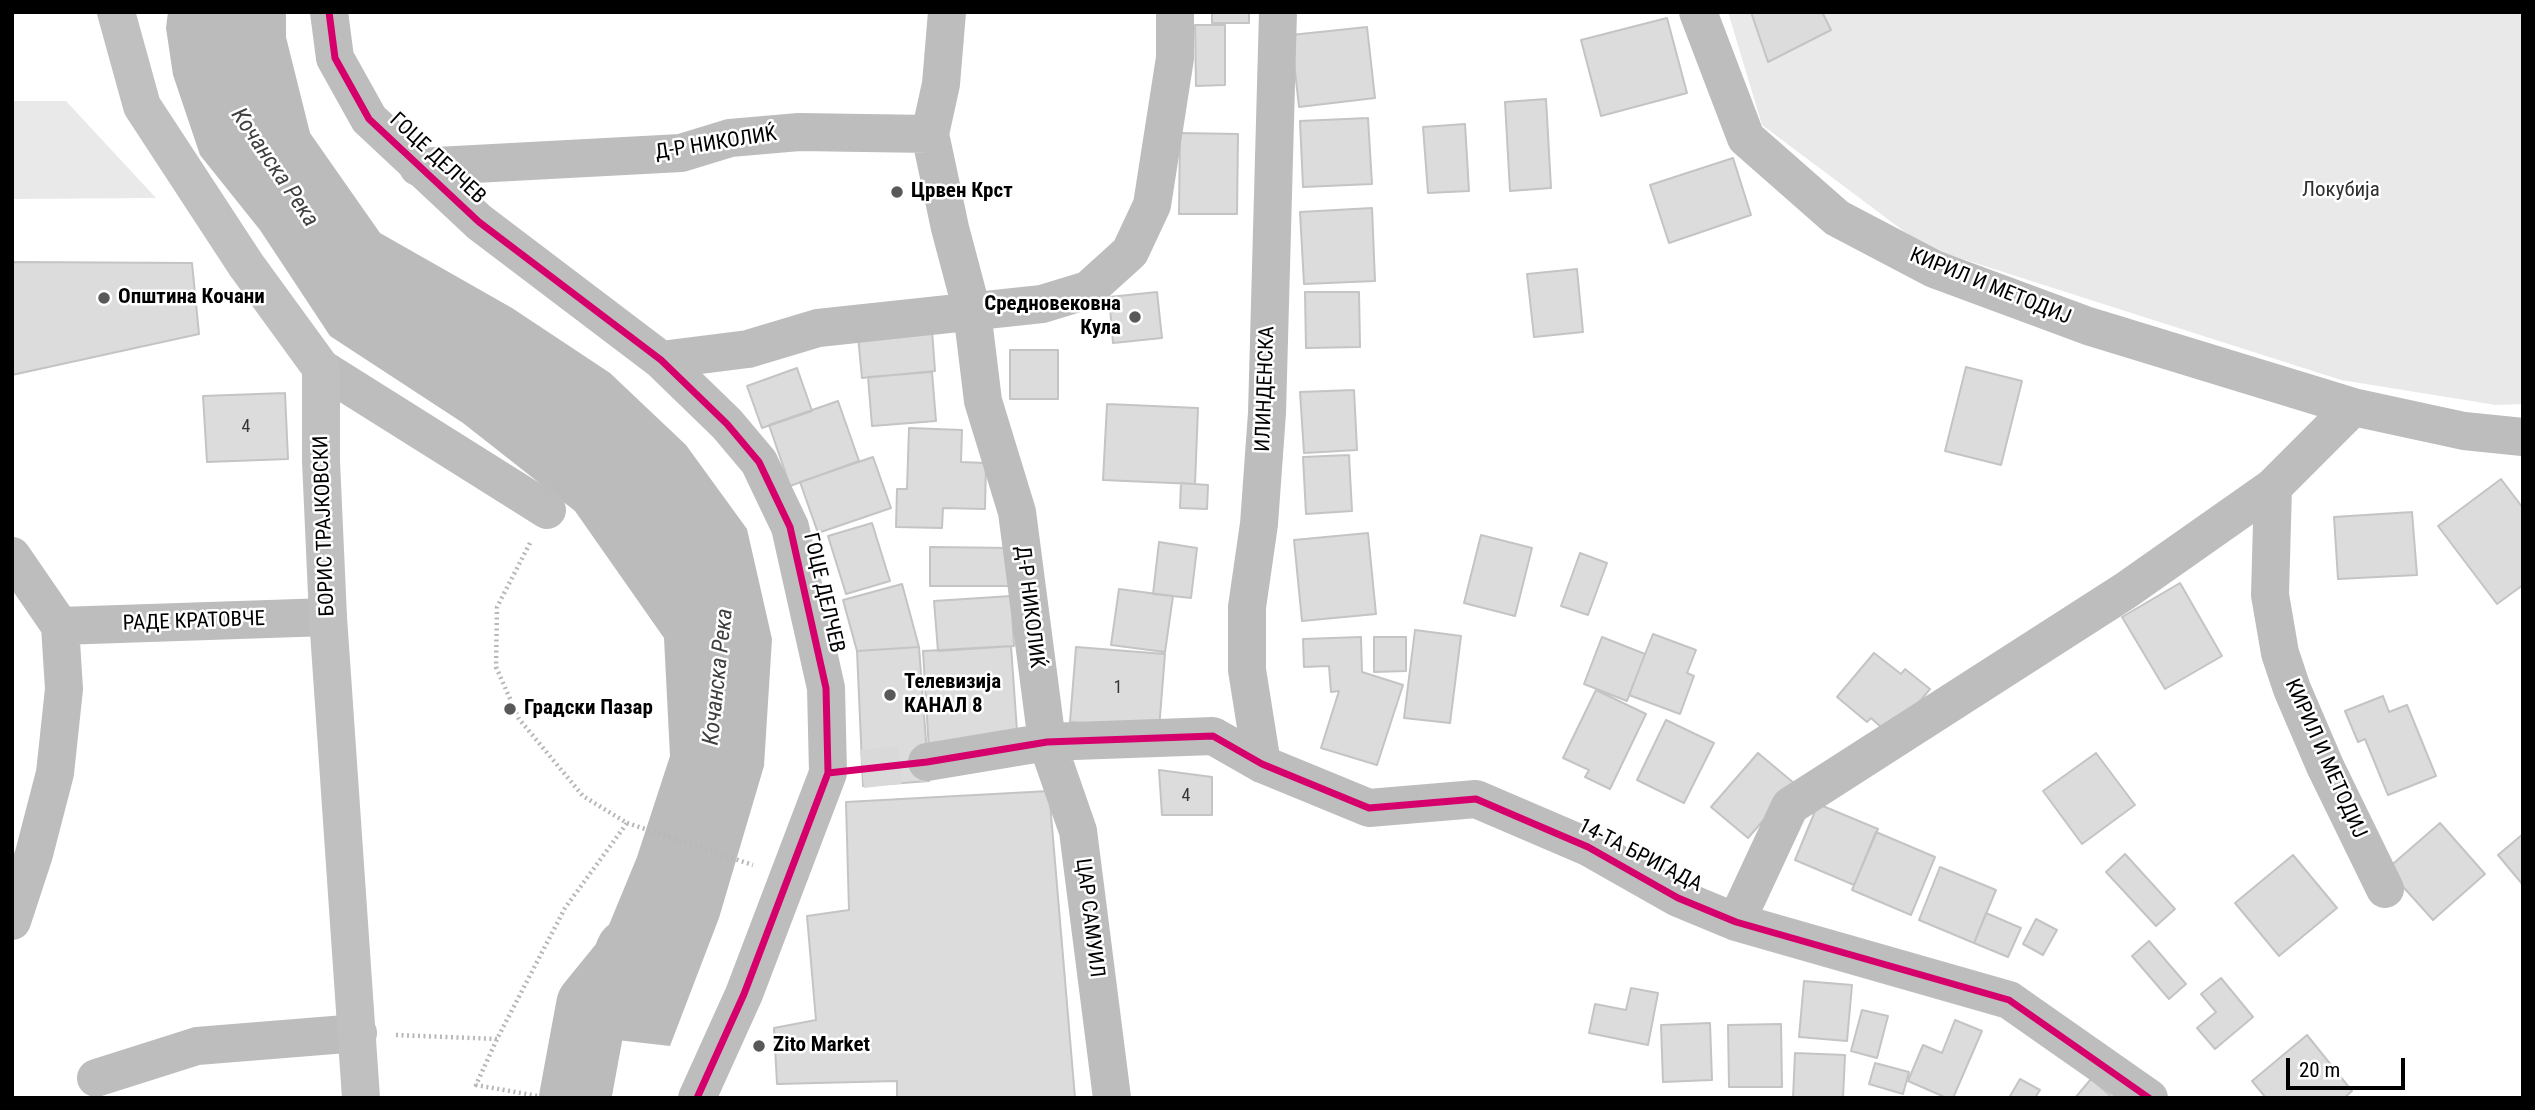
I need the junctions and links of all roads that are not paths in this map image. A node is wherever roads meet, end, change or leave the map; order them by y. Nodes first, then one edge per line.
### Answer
1 (116, 12) edge
2 (329, 12) edge
3 (947, 12) edge
4 (1175, 12) edge
5 (1278, 12) edge
6 (1698, 12) edge
7 (930, 134) junction
8 (418, 167) junction
9 (972, 311) junction
10 (661, 360) junction
11 (321, 368) junction
12 (2353, 407) junction
13 (2523, 437) edge
14 (2273, 487) junction
15 (547, 510) road end
16 (12, 556) edge
17 (328, 617) junction
18 (60, 626) junction
19 (1047, 742) junction
20 (927, 762) tunnel mouth
21 (1262, 764) junction
22 (2385, 889) dead end
23 (12, 921) edge
24 (1736, 922) junction
25 (358, 1033) junction
26 (96, 1078) dead end
27 (701, 1097) edge
28 (361, 1098) edge
29 (1112, 1098) edge
30 (2149, 1098) edge

1 - 11 street
2 - 8 street, ГОЦЕ ДЕЛЧЕВ
3 - 7 street, Д-Р НИКОЛИЌ
4 - 9 street
5 - 21 street, ИЛИНДЕНСКА
6 - 12 street, КИРИЛ И МЕТОДИЈ
7 - 8 street, Д-Р НИКОЛИЌ
7 - 9 street, Д-Р НИКОЛИЌ
8 - 10 street, ГОЦЕ ДЕЛЧЕВ
9 - 10 street
9 - 19 street, Д-Р НИКОЛИЌ
10 - 27 street, ГОЦЕ ДЕЛЧЕВ
11 - 15 street
11 - 17 street, БОРИС ТРАЈКОВСКИ
12 - 13 street, КИРИЛ И МЕТОДИЈ
12 - 14 street
14 - 22 street, КИРИЛ И МЕТОДИЈ
14 - 24 street
16 - 18 street
17 - 18 street, РАДЕ КРАТОВЧЕ
17 - 25 street, БОРИС ТРАЈКОВСКИ
18 - 23 street
19 - 20 street, 14-ТА БРИГАДА
19 - 21 street, 14-ТА БРИГАДА
19 - 29 street, ЦАР САМУИЛ
21 - 24 street, 14-ТА БРИГАДА
24 - 30 street, 14-ТА БРИГАДА
25 - 26 street
25 - 28 street, БОРИС ТРАЈКОВСКИ

